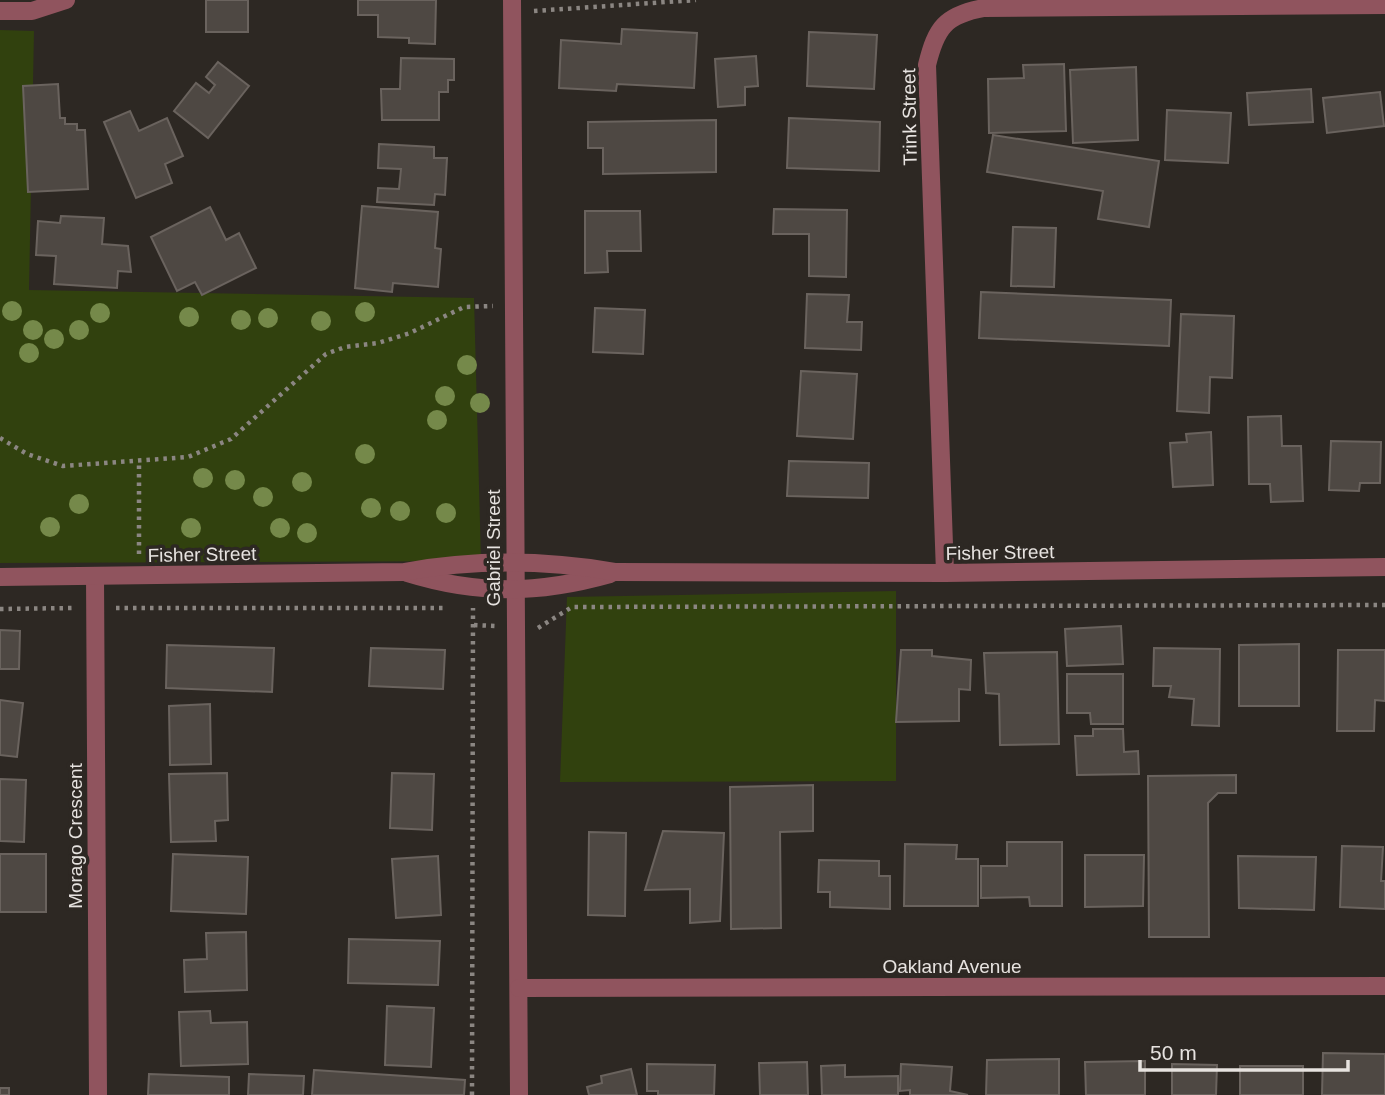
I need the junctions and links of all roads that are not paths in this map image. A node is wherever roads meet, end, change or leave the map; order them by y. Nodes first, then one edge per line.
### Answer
1 (66, 0) edge
2 (1385, 5) edge
3 (512, 6) edge
4 (0, 11) edge
5 (513, 564) junction
6 (1385, 567) edge
7 (404, 572) junction
8 (616, 572) junction
9 (945, 573) junction
10 (94, 576) junction
11 (0, 577) edge
12 (513, 590) junction
13 (1385, 986) edge
14 (519, 988) junction
15 (98, 1095) edge
16 (519, 1095) edge

1 - 4 street
2 - 9 street, Trink Street
3 - 5 street, Gabriel Street
5 - 7 street, Fisher Street
5 - 8 street, Fisher Street
5 - 12 street, Gabriel Street
6 - 9 street, Fisher Street
7 - 10 street, Fisher Street
7 - 12 street, Fisher Street
8 - 9 street, Fisher Street
8 - 12 street, Fisher Street
10 - 11 street, Fisher Street
10 - 15 street, Morago Crescent
12 - 14 street, Gabriel Street
13 - 14 street, Oakland Avenue
14 - 16 street, Gabriel Street

